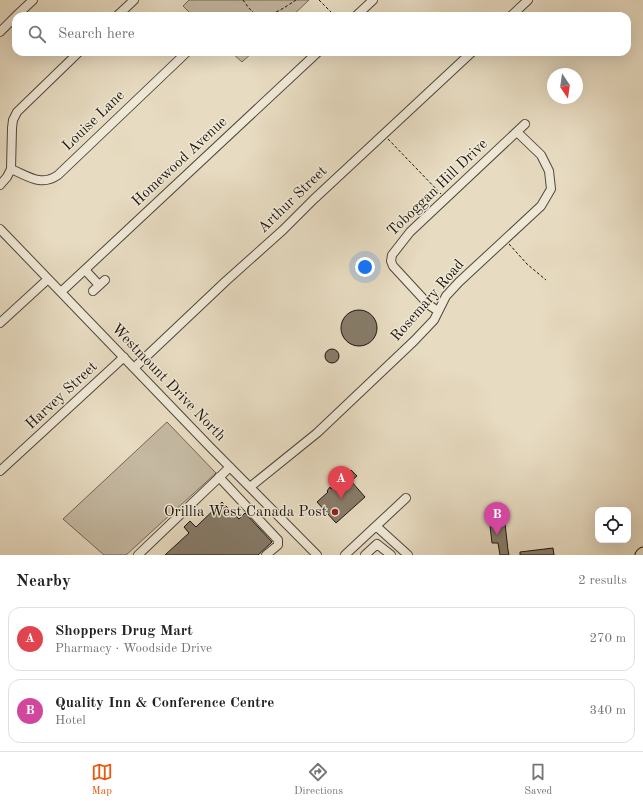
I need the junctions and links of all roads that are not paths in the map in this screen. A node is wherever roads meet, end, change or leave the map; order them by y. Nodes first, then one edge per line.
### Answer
1 (33, 0) edge
2 (134, 0) edge
3 (373, 0) edge
4 (528, 0) edge
5 (20, 12) edge
6 (121, 12) edge
7 (360, 12) edge
8 (515, 12) edge
9 (12, 20) edge
10 (0, 32) edge
11 (75, 56) edge
12 (183, 56) edge
13 (314, 56) edge
14 (468, 56) edge
15 (525, 124) dead end
16 (517, 132) junction
17 (11, 169) junction
18 (0, 185) edge
19 (0, 229) edge
20 (85, 270) junction
21 (48, 278) junction
22 (92, 291) dead end
23 (61, 292) junction
24 (438, 311) junction
25 (0, 323) edge
26 (124, 357) junction
27 (134, 368) junction
28 (230, 467) junction
29 (0, 471) edge
30 (219, 477) junction
31 (250, 487) junction
32 (406, 498) dead end
33 (376, 526) junction
34 (138, 555) edge
35 (266, 555) edge
36 (317, 555) edge
37 (345, 555) edge
38 (365, 555) edge
39 (391, 555) edge
40 (408, 555) edge

1 - 5 street
2 - 6 street
3 - 7 street
4 - 8 street
9 - 10 street
11 - 17 street
12 - 17 street, Louise Lane
13 - 20 street, Homewood Avenue
14 - 27 street, Arthur Street
15 - 16 street, Toboggan Hill Drive
16 - 24 street, Rosemary Road
16 - 24 street, Toboggan Hill Drive
17 - 18 street
19 - 21 street, Westmount Drive North
20 - 22 street
20 - 23 street, Homewood Avenue
21 - 23 street, Westmount Drive North
21 - 25 street
23 - 26 street, Westmount Drive North
24 - 31 street, Rosemary Road
26 - 27 street, Westmount Drive North
26 - 29 street, Harvey Street
27 - 28 street, Westmount Drive North
28 - 30 street
28 - 31 street, Westmount Drive North
30 - 34 street
30 - 35 street
31 - 36 street, Westmount Drive North
32 - 33 street
33 - 37 street
33 - 40 street
38 - 39 street

